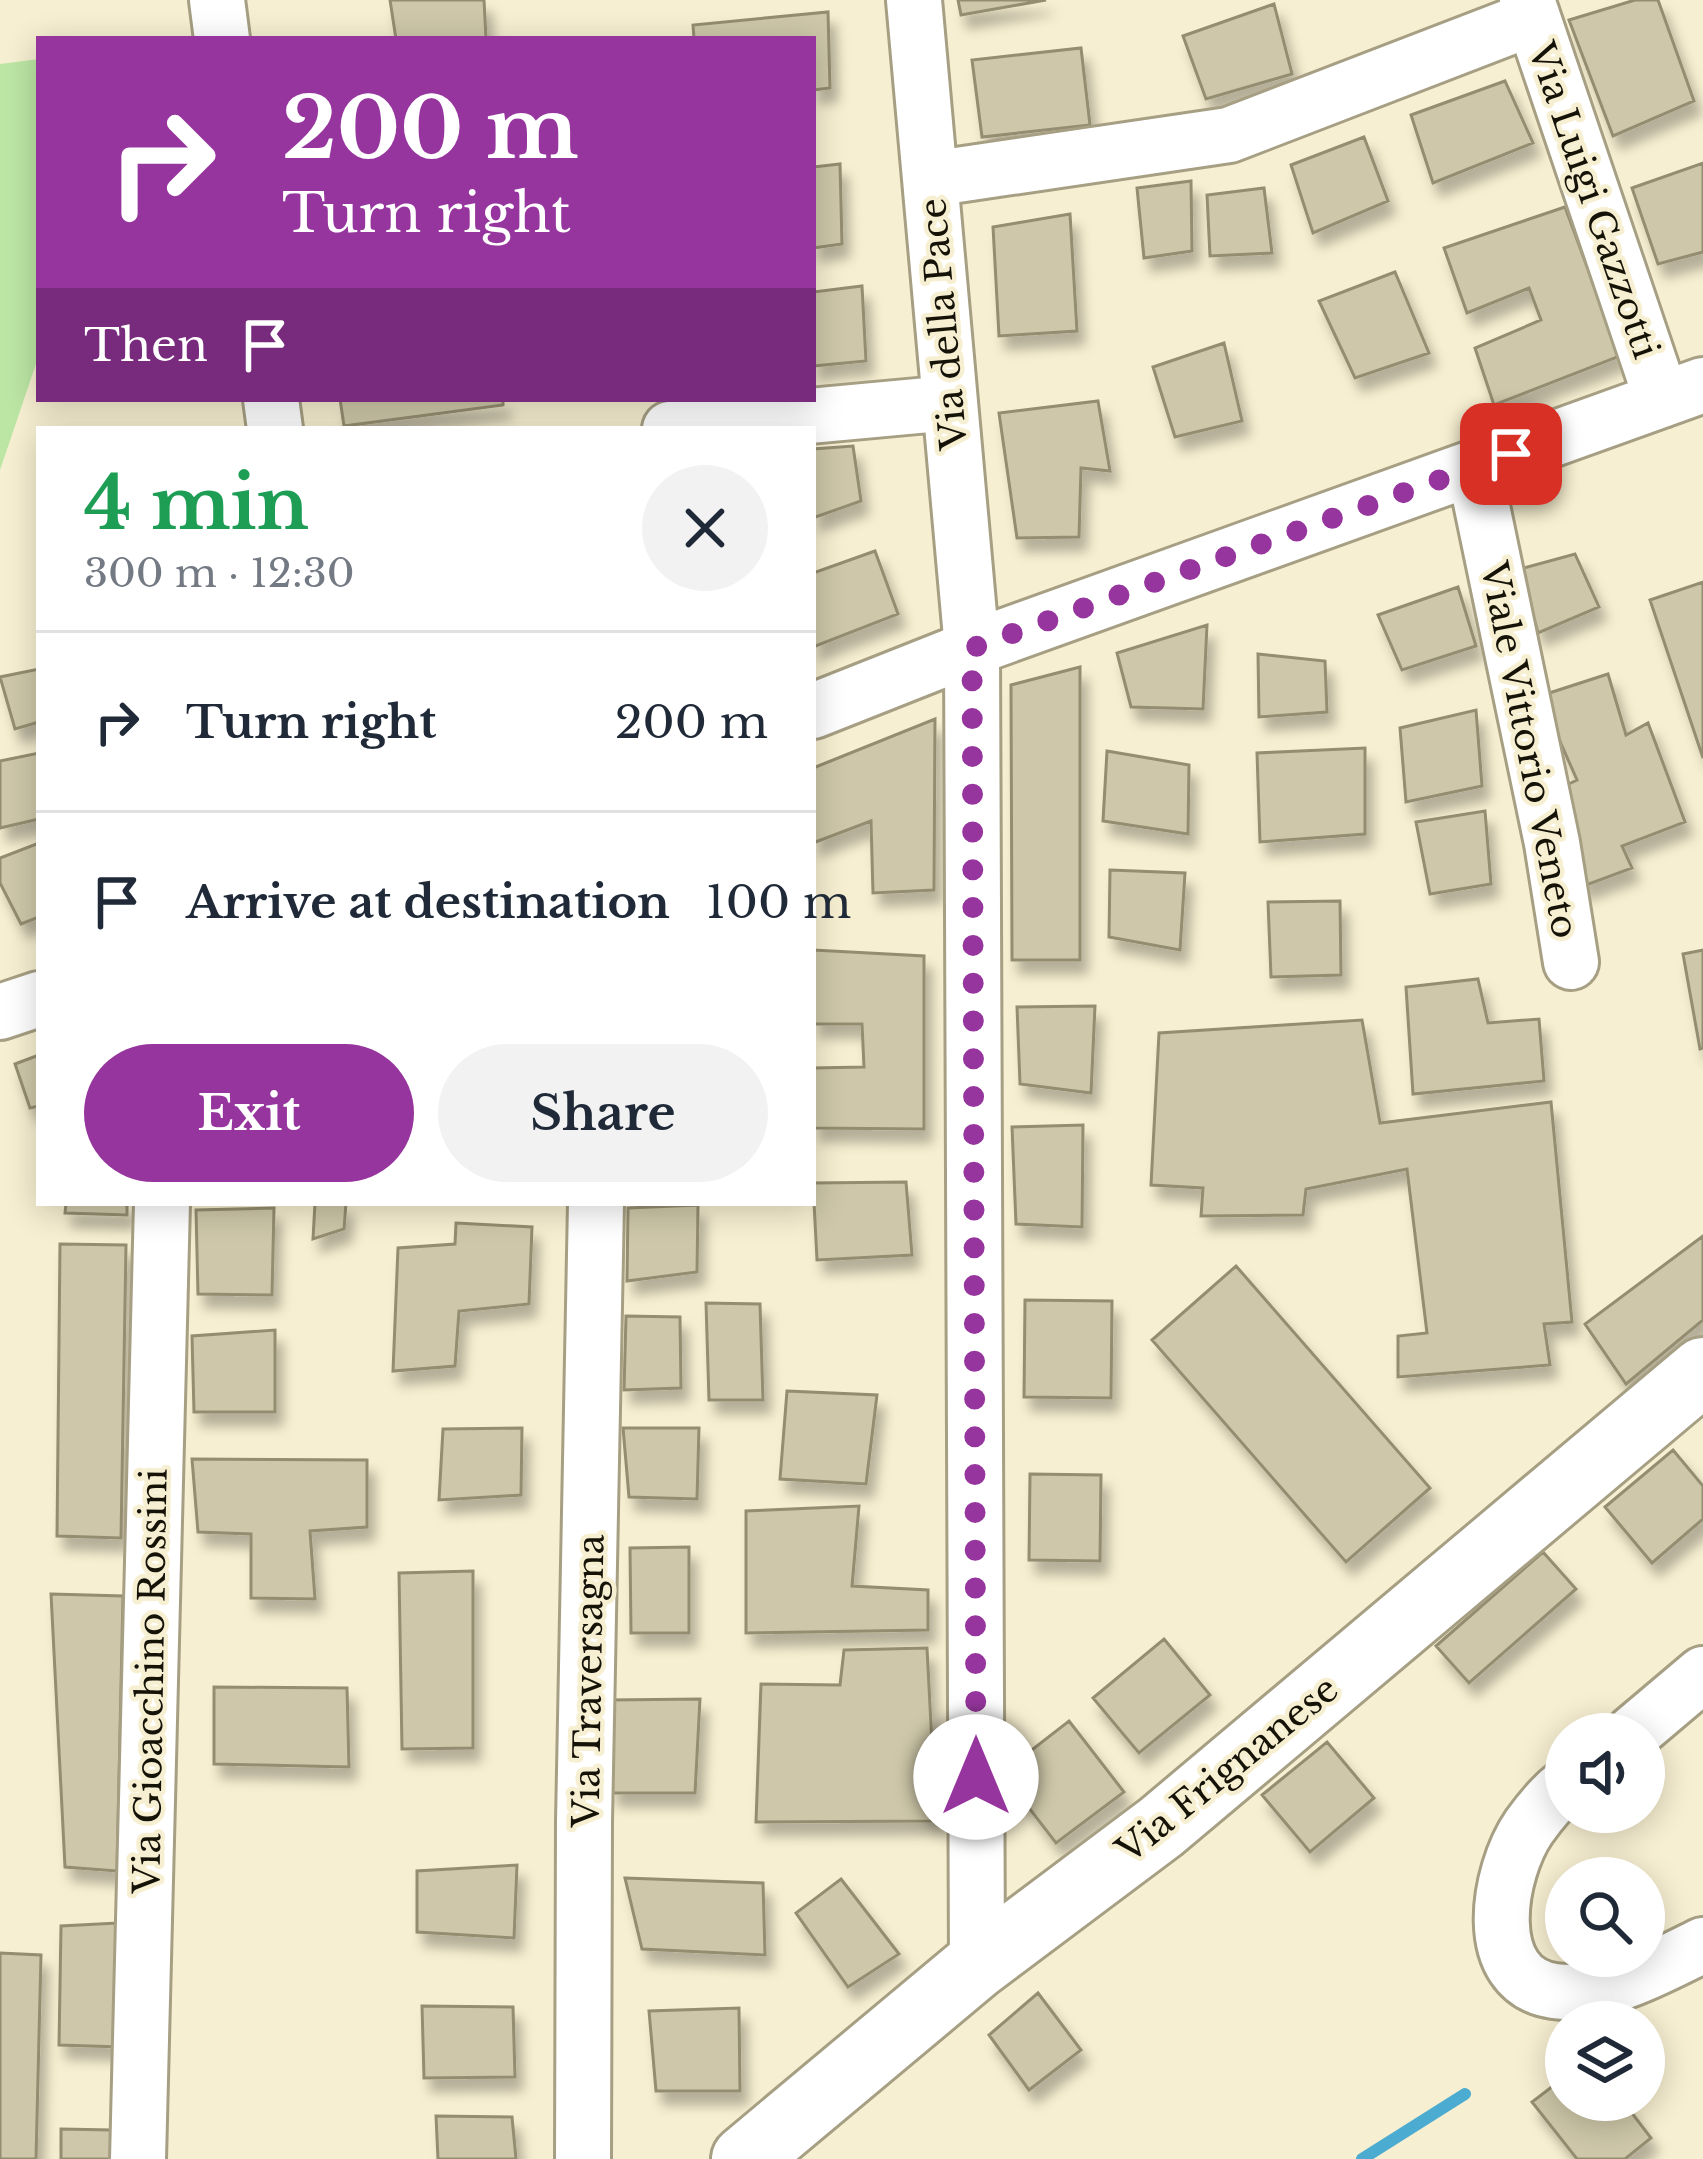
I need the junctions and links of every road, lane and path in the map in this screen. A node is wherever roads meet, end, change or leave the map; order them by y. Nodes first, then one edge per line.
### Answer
1 (217, 0) edge
2 (914, 0) edge
3 (1530, 9) edge
4 (222, 36) edge
5 (930, 179) junction
6 (1682, 392) edge
7 (950, 403) junction
8 (702, 426) edge
9 (1474, 468) junction
10 (972, 648) junction
11 (816, 710) edge
12 (1571, 962) dead end
13 (36, 1000) edge
14 (0, 1012) edge
15 (162, 1206) edge
16 (596, 1206) edge
17 (1703, 1371) edge
18 (1703, 1674) edge
19 (1656, 1713) edge
20 (1545, 1809) edge
21 (1703, 1946) edge
22 (977, 1965) junction
23 (139, 2159) edge
24 (583, 2159) edge
25 (745, 2159) edge

1 - 4 street
2 - 5 street, Via della Pace
3 - 5 street
3 - 6 street, Via Luigi Gazzotti
5 - 7 street, Via della Pace
6 - 9 street
7 - 8 street
7 - 10 street, Via della Pace
9 - 10 street
9 - 12 street, Viale Vittorio Veneto
10 - 11 street
10 - 22 street, Via della Pace
13 - 14 street
15 - 23 street, Via Gioacchino Rossini
16 - 24 street, Via Traversagna
17 - 22 main road, Via Frignanese
18 - 19 street
20 - 21 street
22 - 25 main road, Via Frignanese

